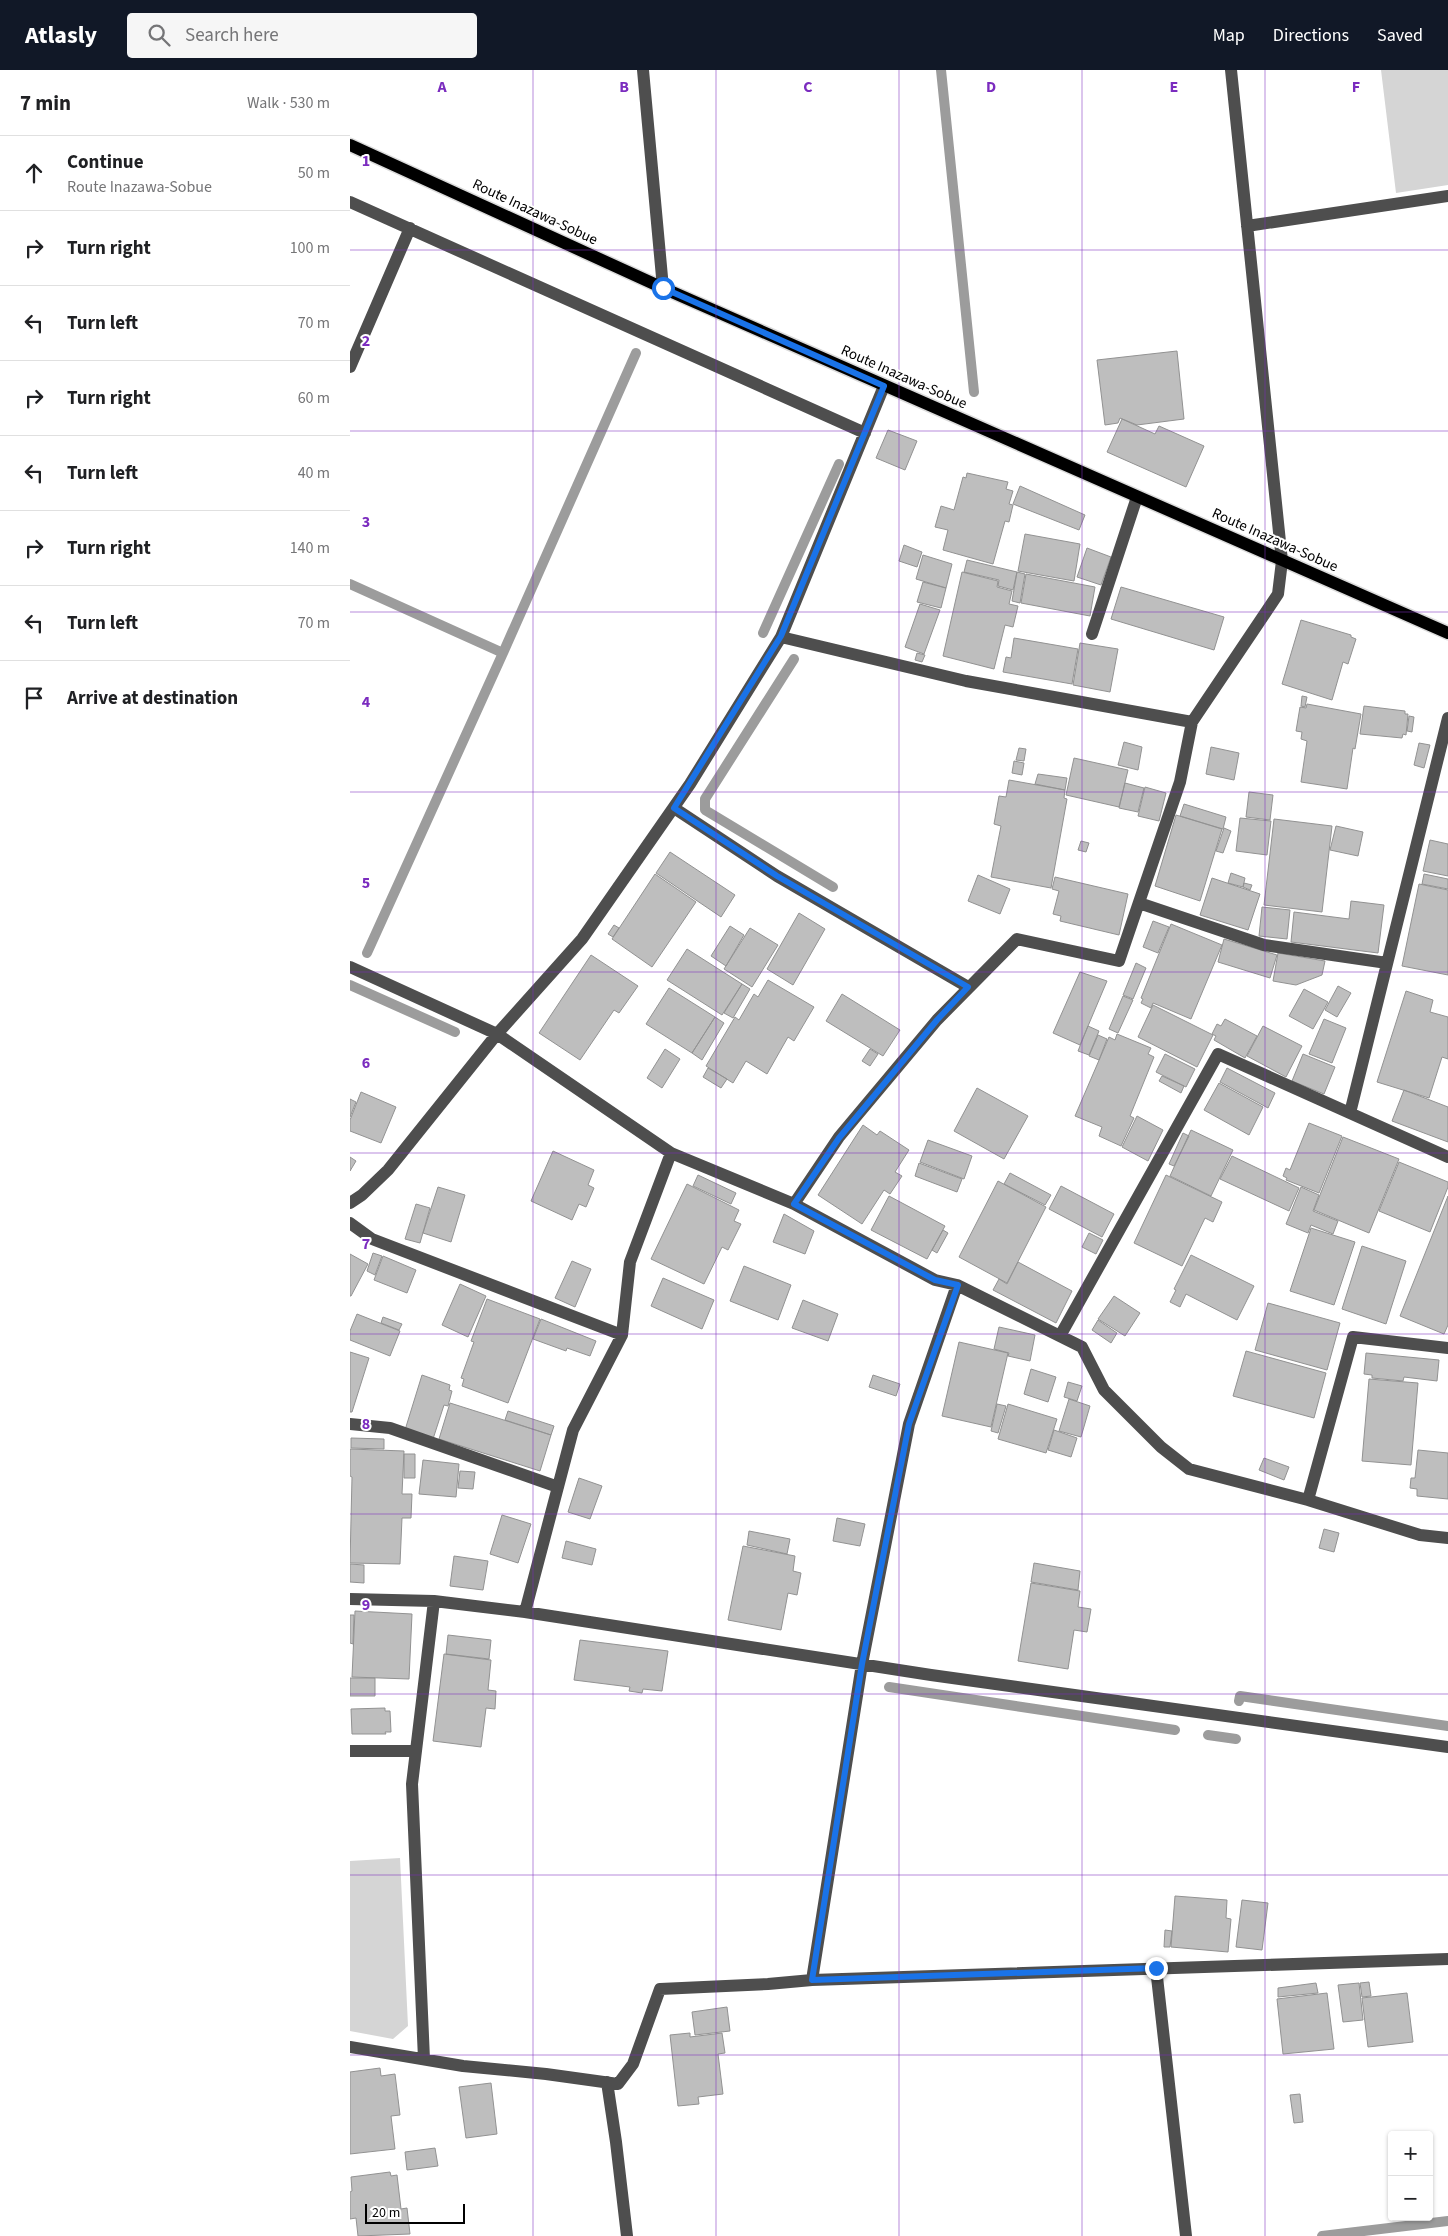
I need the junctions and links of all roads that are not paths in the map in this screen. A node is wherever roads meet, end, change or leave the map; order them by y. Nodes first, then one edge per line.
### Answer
1 (643, 70) edge
2 (1231, 70) edge
3 (350, 145) edge
4 (1448, 196) edge
5 (350, 202) edge
6 (1247, 226) junction
7 (410, 228) junction
8 (663, 288) junction
9 (350, 367) edge
10 (884, 386) junction
11 (864, 433) junction
12 (1137, 497) junction
13 (1282, 560) junction
14 (1448, 633) edge
15 (1092, 634) dead end
16 (781, 636) junction
17 (1448, 718) edge
18 (1192, 722) junction
19 (674, 808) junction
20 (1139, 903) junction
21 (1387, 963) junction
22 (350, 967) edge
23 (968, 987) junction
24 (497, 1034) junction
25 (1350, 1113) junction
26 (671, 1153) junction
27 (1448, 1157) edge
28 (350, 1203) edge
29 (794, 1204) junction
30 (350, 1223) edge
31 (958, 1285) junction
32 (622, 1335) junction
33 (1060, 1336) junction
34 (1448, 1348) edge
35 (350, 1424) edge
36 (558, 1487) junction
37 (1308, 1500) junction
38 (1448, 1538) edge
39 (350, 1600) edge
40 (434, 1601) junction
41 (525, 1612) junction
42 (862, 1664) junction
43 (1448, 1746) edge
44 (350, 1751) edge
45 (416, 1751) junction
46 (1448, 1959) edge
47 (1156, 1968) junction
48 (812, 1980) junction
49 (350, 2047) edge
50 (424, 2059) junction
51 (607, 2082) junction
52 (627, 2236) edge
53 (1186, 2236) edge

1 - 8 street
2 - 6 street
3 - 8 main road, Route Inazawa-Sobue
4 - 6 street
5 - 7 street
6 - 13 street
7 - 9 street
7 - 11 street
8 - 10 main road, Route Inazawa-Sobue
10 - 11 street
10 - 12 main road, Route Inazawa-Sobue
11 - 16 street
12 - 13 main road, Route Inazawa-Sobue
12 - 15 street
13 - 14 main road, Route Inazawa-Sobue
13 - 18 street
16 - 18 street
16 - 19 street
17 - 21 street
18 - 20 street
19 - 23 street
19 - 24 street
20 - 21 street
20 - 23 street
21 - 25 street
22 - 24 street
23 - 29 street
24 - 26 street
24 - 28 street
25 - 27 street
25 - 33 street
26 - 29 street
26 - 32 street
29 - 31 street
30 - 32 street
31 - 33 street
31 - 42 street
32 - 36 street
33 - 37 street
34 - 37 street
35 - 36 street
36 - 41 street
37 - 38 street
39 - 40 street
40 - 41 street
40 - 45 street
41 - 42 street
42 - 43 street
42 - 48 street
44 - 45 street
45 - 50 street
46 - 47 street
47 - 48 street
47 - 53 street
48 - 51 street
49 - 50 street
50 - 51 street
51 - 52 street

